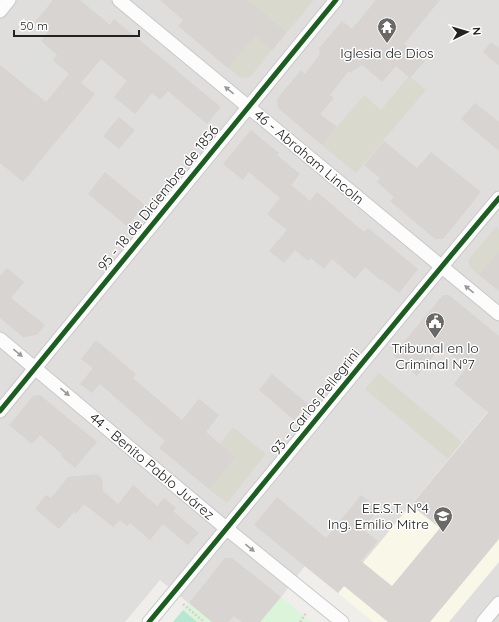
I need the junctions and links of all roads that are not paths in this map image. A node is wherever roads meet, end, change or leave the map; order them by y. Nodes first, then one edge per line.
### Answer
1 (9, 0) edge
2 (119, 0) edge
3 (336, 0) edge
4 (0, 11) edge
5 (249, 106) junction
6 (499, 198) edge
7 (441, 267) junction
8 (499, 314) edge
9 (0, 339) edge
10 (35, 367) junction
11 (0, 411) edge
12 (227, 529) junction
13 (499, 603) edge
14 (149, 622) edge
15 (342, 622) edge
16 (483, 622) edge

1 - 4 street
5 -> 2 street, 46 - Abraham Lincoln
3 - 5 street, 95 - 18 de Diciembre de 1856
5 - 7 street, 46 - Abraham Lincoln
5 - 10 street, 95 - 18 de Diciembre de 1856
6 - 7 street, 93 - Carlos Pellegrini
8 -> 7 street, 46 - Abraham Lincoln
7 - 12 street, 93 - Carlos Pellegrini
9 -> 10 street, 44 - Benito Pablo Juárez
10 - 11 street, 95 - 18 de Diciembre de 1856
10 -> 12 street, 44 - Benito Pablo Juárez
12 - 14 street, 93 - Carlos Pellegrini
12 -> 15 street, 44 - Benito Pablo Juárez
13 - 16 street

